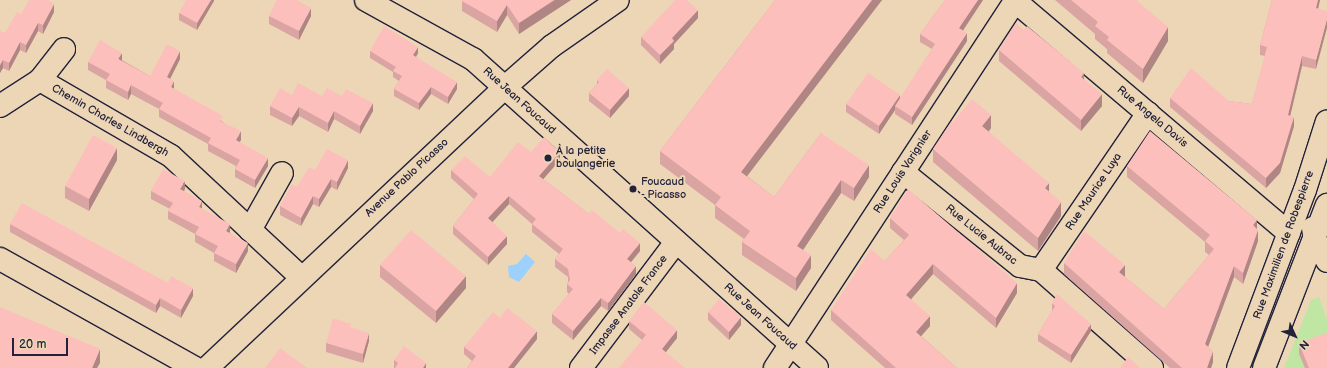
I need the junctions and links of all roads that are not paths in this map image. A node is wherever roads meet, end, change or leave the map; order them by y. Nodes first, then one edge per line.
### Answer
1 (366, 0) edge
2 (618, 0) edge
3 (1015, 1) edge
4 (64, 49) dead end
5 (40, 80) junction
6 (504, 88) junction
7 (0, 106) edge
8 (1148, 113) junction
9 (1327, 121) edge
10 (903, 172) junction
11 (282, 173) dead end
12 (1305, 190) junction
13 (1327, 205) edge
14 (250, 230) junction
15 (1289, 232) junction
16 (1315, 238) junction
17 (676, 242) junction
18 (0, 259) edge
19 (1327, 261) edge
20 (1041, 270) junction
21 (302, 278) junction
22 (790, 344) junction
23 (195, 368) edge
24 (207, 368) edge
25 (581, 368) edge
26 (775, 368) edge
27 (817, 368) edge
28 (1152, 368) edge
29 (1238, 368) edge
30 (1264, 368) edge

1 - 6 street, Rue Jean Foucaud
2 - 6 street, Avenue Pablo Picasso
3 - 8 street, Rue Angela Davis
3 - 10 street, Rue Louis Varignier
4 - 5 street, Chemin Charles Lindbergh
5 - 7 street, Chemin Charles Lindbergh
5 - 14 street, Chemin Charles Lindbergh
6 - 17 street, Rue Jean Foucaud
6 - 21 street, Avenue Pablo Picasso
8 - 15 street, Rue Angela Davis
8 - 20 street, Rue Maurice Luya
9 - 12 street, Rue Maximilien de Robespierre
10 - 20 street, Rue Lucie Aubrac
10 - 22 street, Rue Louis Varignier
11 - 14 street
12 - 15 street, Rue Maximilien de Robespierre
12 - 16 street
13 - 16 street
14 - 21 street, Chemin Charles Lindbergh
15 - 29 street, Rue Maximilien de Robespierre
16 - 19 street
16 - 30 street
17 - 22 street, Rue Jean Foucaud
17 - 25 street, Impasse Anatole France
18 - 23 street
20 - 28 street
21 - 24 street, Avenue Pablo Picasso
22 - 26 street, Rue Louis Varignier
22 - 27 street, Rue Jean Foucaud

